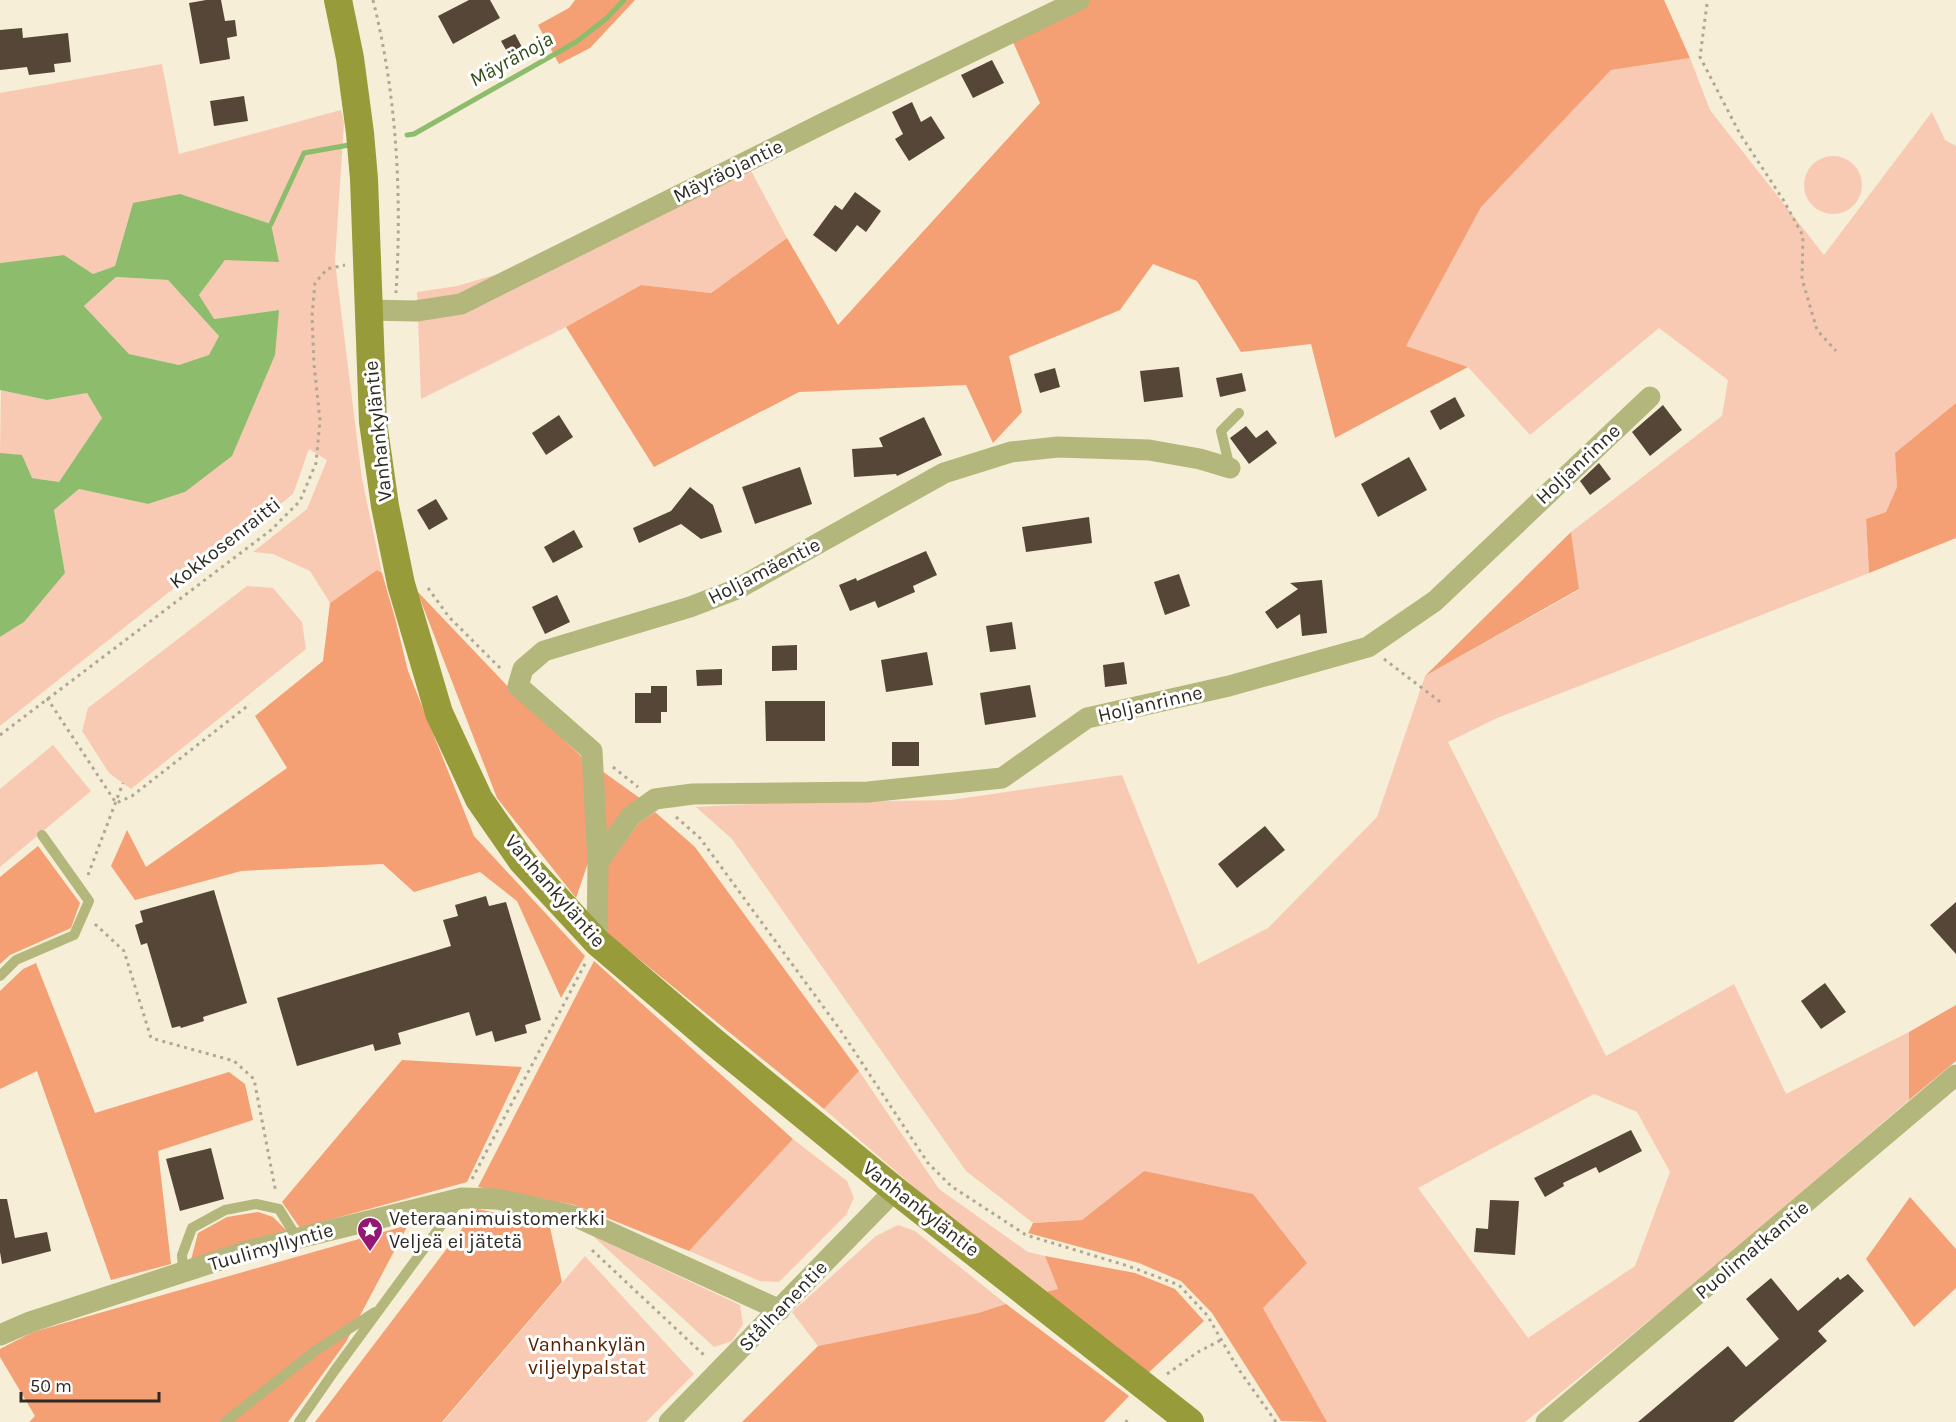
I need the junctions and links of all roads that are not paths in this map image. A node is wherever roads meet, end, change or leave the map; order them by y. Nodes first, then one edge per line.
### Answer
1 (338, 0) edge
2 (1079, 0) edge
3 (381, 310) junction
4 (1650, 397) dead end
5 (1239, 413) dead end
6 (1230, 468) joint
7 (42, 835) dead end
8 (598, 862) junction
9 (597, 942) junction
10 (0, 976) edge
11 (1956, 1076) edge
12 (895, 1190) junction
13 (462, 1198) junction
14 (297, 1238) junction
15 (183, 1272) junction
16 (383, 1307) junction
17 (780, 1310) junction
18 (0, 1335) edge
19 (225, 1422) edge
20 (299, 1422) edge
21 (669, 1422) edge
22 (1190, 1422) edge
23 (1546, 1422) edge

1 - 3 street, Vanhankyläntie
2 - 3 street, Mäyräojantie
3 - 9 street, Vanhankyläntie
4 - 8 street, Holjanrinne
5 - 6 lane
6 - 8 street, Holjamäentie
7 - 10 lane
8 - 9 street
9 - 12 street, Vanhankyläntie
11 - 23 street, Puolimatkantie
12 - 17 street, Stålhanentie
12 - 22 street, Vanhankyläntie
13 - 14 street, Tuulimyllyntie
13 - 16 lane
13 - 17 street, Tuulimyllyntie
14 - 15 street, Tuulimyllyntie
14 - 15 lane
15 - 18 street, Tuulimyllyntie
16 - 19 lane
16 - 20 lane
17 - 21 street, Stålhanentie

